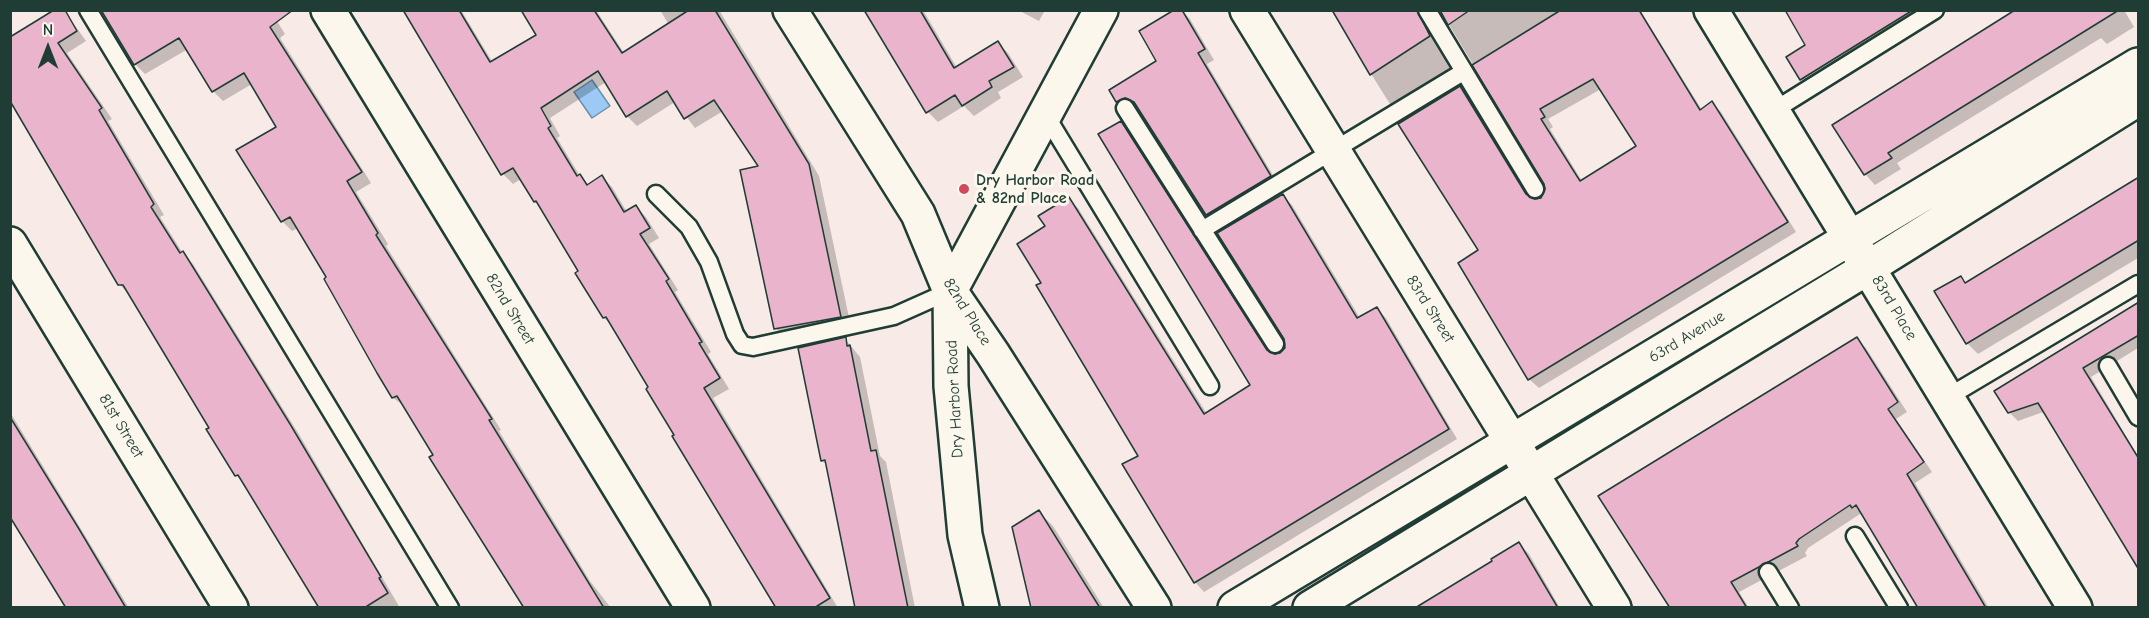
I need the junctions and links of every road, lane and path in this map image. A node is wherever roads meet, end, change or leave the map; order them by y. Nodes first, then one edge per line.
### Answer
1 (88, 10) edge
2 (328, 10) edge
3 (790, 10) edge
4 (1101, 10) edge
5 (1247, 10) edge
6 (1427, 10) edge
7 (1711, 10) edge
8 (1935, 10) edge
9 (2139, 65) edge
10 (1463, 72) junction
11 (2139, 99) edge
12 (1125, 108) dead end
13 (1773, 111) junction
14 (1046, 114) junction
15 (1333, 151) junction
16 (1535, 189) dead end
17 (656, 194) dead end
18 (1202, 230) junction
19 (1852, 238) junction
20 (10, 244) edge
21 (1869, 267) junction
22 (2139, 284) edge
23 (950, 291) junction
24 (1275, 344) dead end
25 (2108, 366) dead end
26 (1210, 386) dead end
27 (1948, 397) junction
28 (2139, 417) edge
29 (1512, 441) junction
30 (1531, 473) junction
31 (1856, 536) dead end
32 (1768, 572) dead end
33 (231, 608) edge
34 (450, 608) edge
35 (693, 608) edge
36 (982, 608) edge
37 (1154, 608) edge
38 (1235, 608) edge
39 (1310, 608) edge
40 (1614, 608) edge
41 (1790, 608) edge
42 (1899, 608) edge
43 (2075, 608) edge

1 - 34 lane
2 - 35 street, 82nd Street
3 - 23 street, 82nd Place
4 - 14 street, Dry Harbor Road
5 - 15 street, 83rd Street
6 - 10 lane
7 - 13 street, 83rd Place
8 - 13 lane
9 - 19 street, 63rd Avenue
10 - 15 lane
10 - 16 lane
11 - 21 street
12 - 18 lane
13 - 19 street, 83rd Place
14 - 23 street, Dry Harbor Road
14 - 26 lane
15 - 18 lane
15 - 29 street, 83rd Street
17 - 23 lane
18 - 24 lane
19 - 21 street, 83rd Place
19 - 29 street, 63rd Avenue
20 - 33 street, 81st Street
21 - 27 street, 83rd Place
21 - 30 street
22 - 27 lane
23 - 36 street, Dry Harbor Road
23 - 37 street, 82nd Place
25 - 28 lane
27 - 43 street, 83rd Place
29 - 30 street, 83rd Street
29 - 38 street, 63rd Avenue
30 - 39 street
30 - 40 street, 83rd Street
31 - 42 lane
32 - 41 lane

